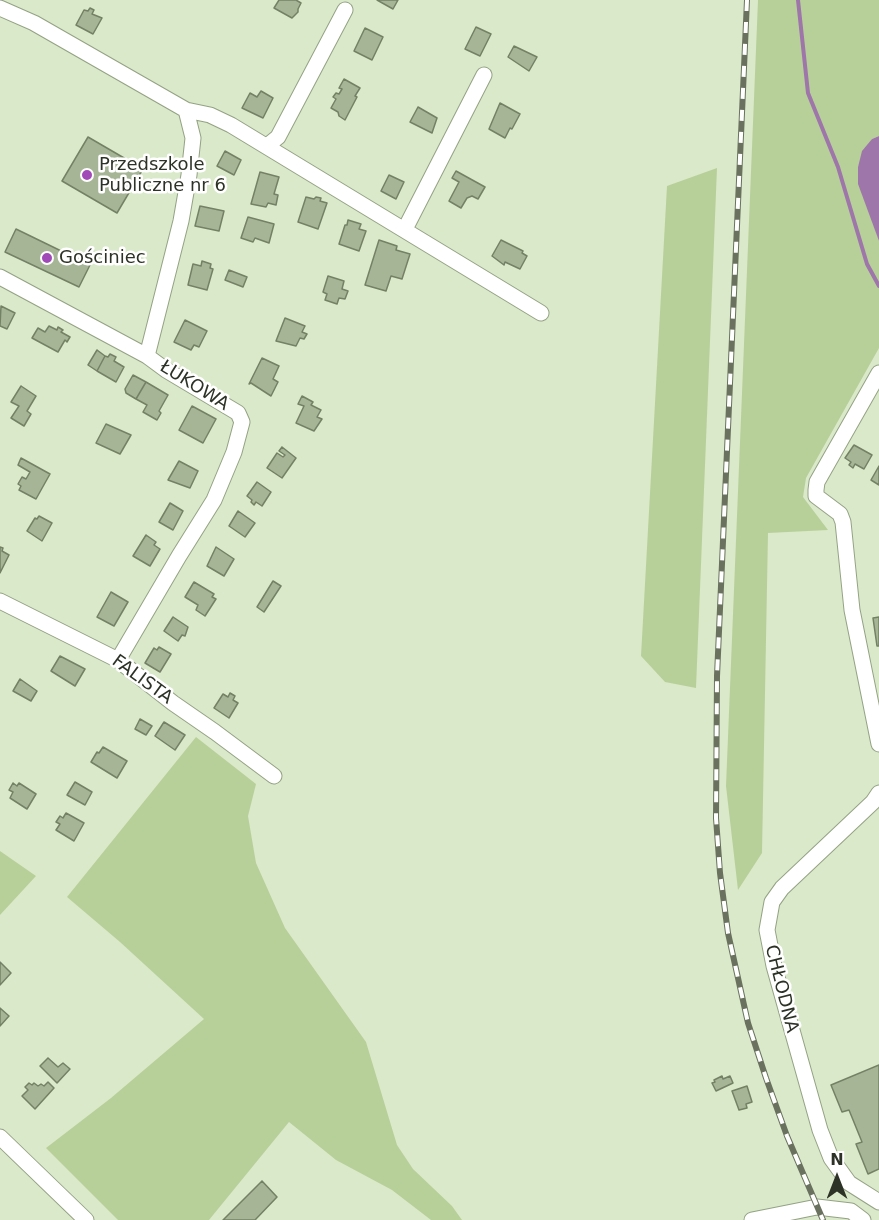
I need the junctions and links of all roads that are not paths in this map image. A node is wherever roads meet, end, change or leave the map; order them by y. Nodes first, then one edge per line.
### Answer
1 (0, 8) edge
2 (345, 9) dead end
3 (484, 75) dead end
4 (186, 111) junction
5 (267, 146) junction
6 (405, 229) junction
7 (0, 277) edge
8 (541, 313) dead end
9 (147, 356) junction
10 (879, 373) edge
11 (0, 601) edge
12 (118, 660) junction
13 (879, 744) edge
14 (274, 776) dead end
15 (879, 793) edge
16 (0, 1137) edge
17 (879, 1202) edge
18 (86, 1220) edge
19 (755, 1220) edge
20 (863, 1220) edge

1 - 4 street
2 - 5 street
3 - 6 street
4 - 5 street
4 - 9 street
5 - 6 street
6 - 8 street
7 - 9 street, ŁUKOWA
9 - 12 street, ŁUKOWA
10 - 13 street
11 - 12 street, FALISTA
12 - 14 street, FALISTA
15 - 17 street, CHŁODNA
16 - 18 street
19 - 20 street

